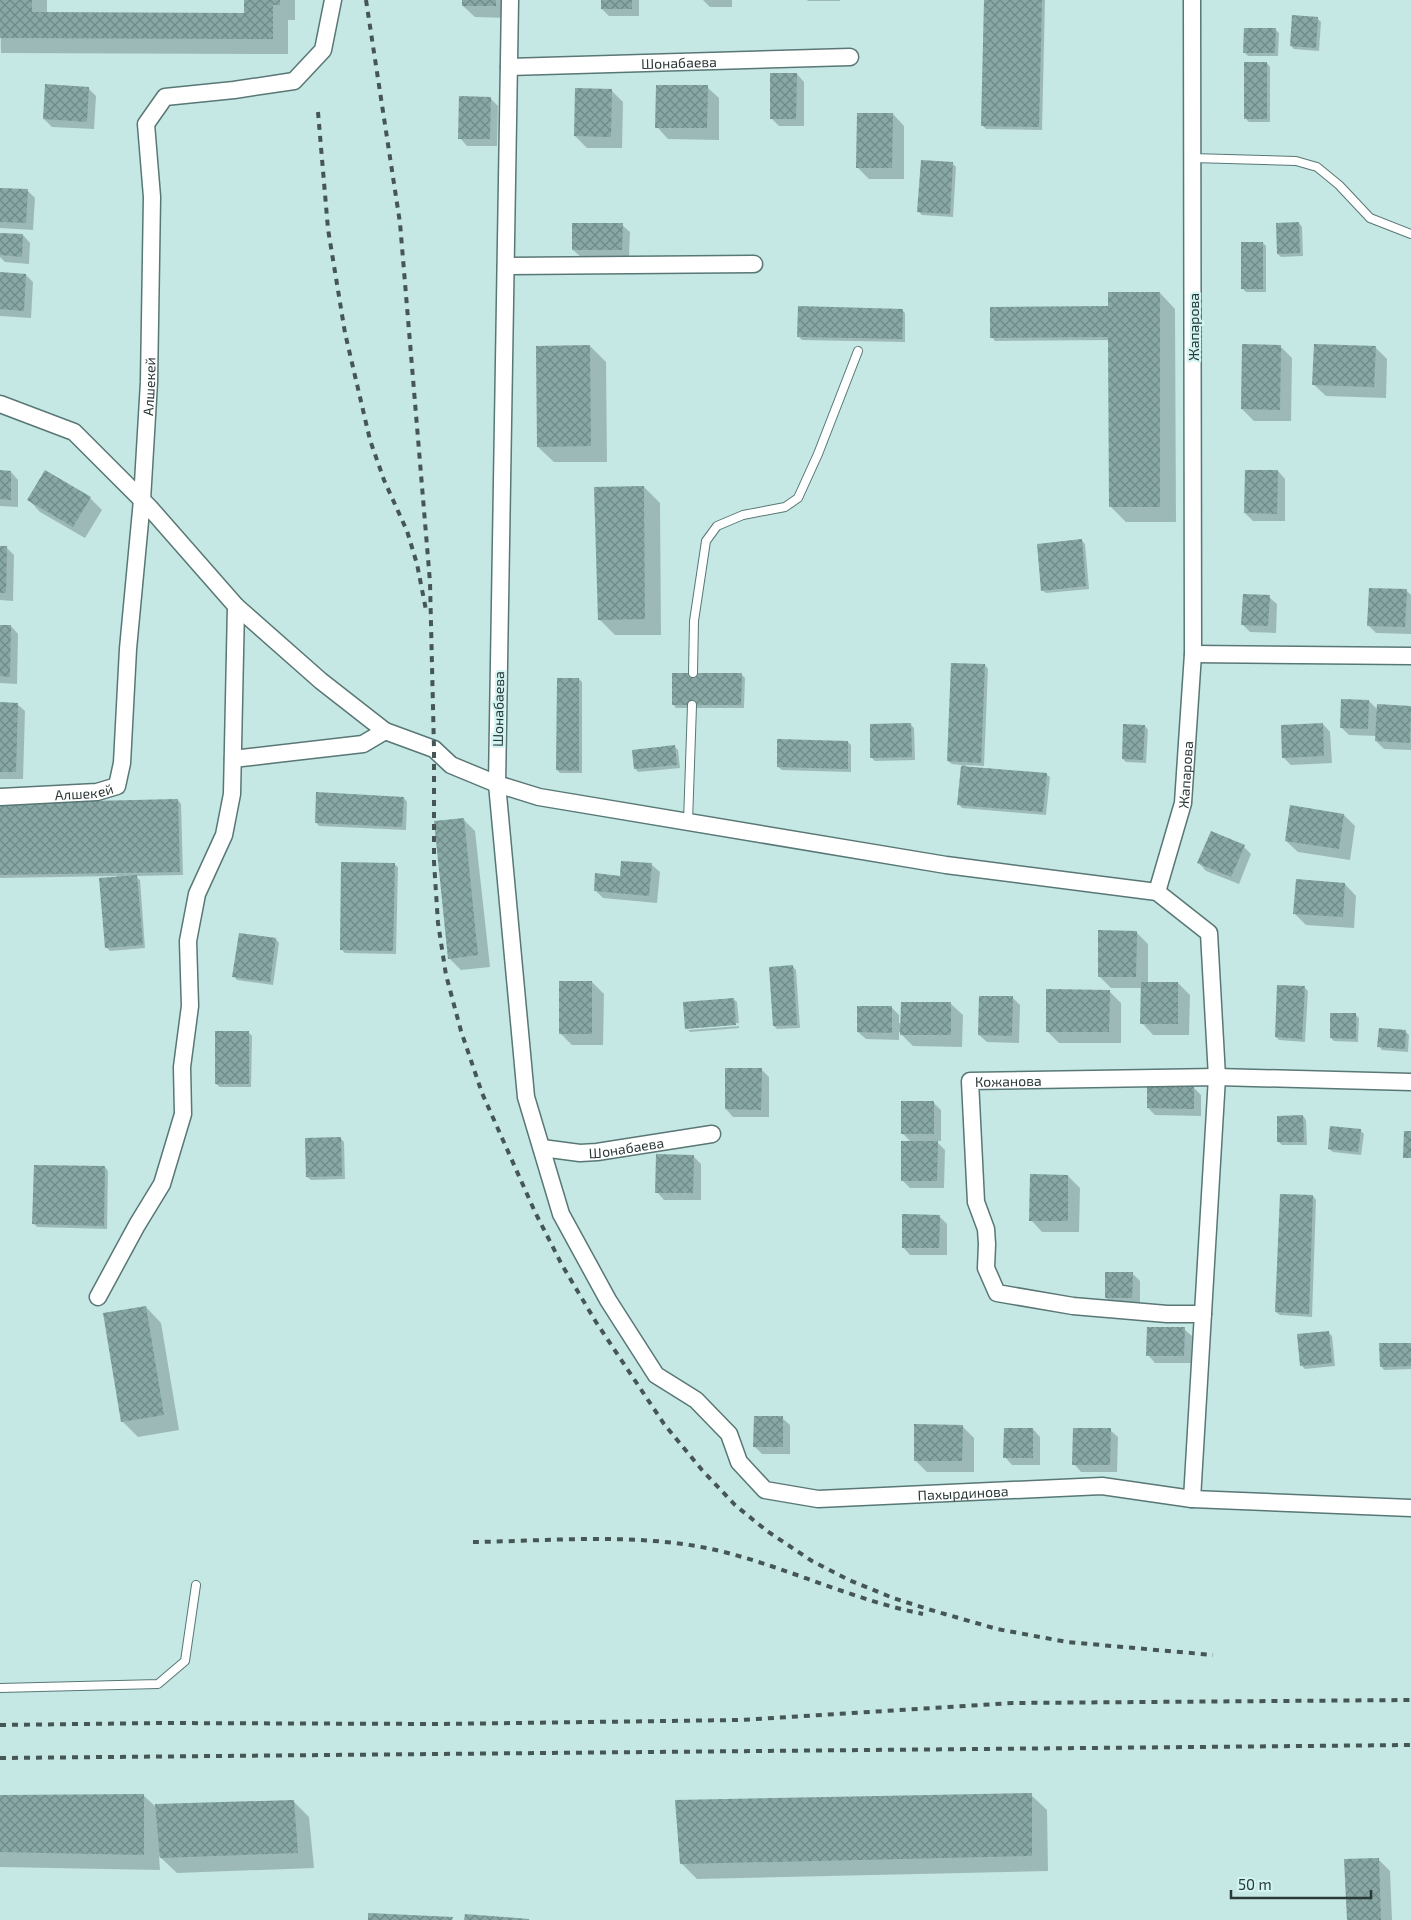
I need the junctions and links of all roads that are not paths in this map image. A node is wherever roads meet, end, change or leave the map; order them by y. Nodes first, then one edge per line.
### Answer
1 (333, 0) edge
2 (510, 0) edge
3 (1192, 0) edge
4 (850, 57) dead end
5 (509, 67) junction
6 (1192, 158) junction
7 (1411, 234) edge
8 (754, 264) dead end
9 (506, 266) junction
10 (858, 351) dead end
11 (0, 404) edge
12 (142, 500) junction
13 (236, 606) junction
14 (1193, 654) junction
15 (1411, 656) edge
16 (693, 673) dead end
17 (692, 705) dead end
18 (385, 731) junction
19 (232, 759) junction
20 (497, 784) junction
21 (0, 797) edge
22 (688, 822) junction
23 (1157, 892) junction
24 (1217, 1077) junction
25 (1411, 1082) edge
26 (712, 1134) dead end
27 (542, 1148) junction
28 (98, 1298) dead end
29 (608, 1300) joint
30 (1203, 1314) junction
31 (1192, 1499) junction
32 (1411, 1508) edge
33 (196, 1585) dead end
34 (0, 1688) edge

1 - 12 street, Алшекей
2 - 5 street, Шонабаева
3 - 6 street, Жапарова
4 - 5 street, Шонабаева
5 - 9 street, Шонабаева
6 - 7 lane
6 - 14 street, Жапарова
8 - 9 street
9 - 20 street, Шонабаева
10 - 16 lane
11 - 12 street
12 - 13 street
12 - 21 street, Алшекей
13 - 18 street
13 - 19 street
14 - 15 street
14 - 23 street, Жапарова
17 - 22 lane
18 - 19 street
18 - 20 street
19 - 28 street
20 - 22 street
20 - 27 street, Шонабаева
22 - 23 street
23 - 24 street
24 - 25 street, Кожанова
24 - 30 street
24 - 30 street, Кожанова
26 - 27 street, Шонабаева
27 - 29 street, Шонабаева
29 - 31 street, Пахырдинова
30 - 31 street
31 - 32 street, Пахырдинова
33 - 34 lane

